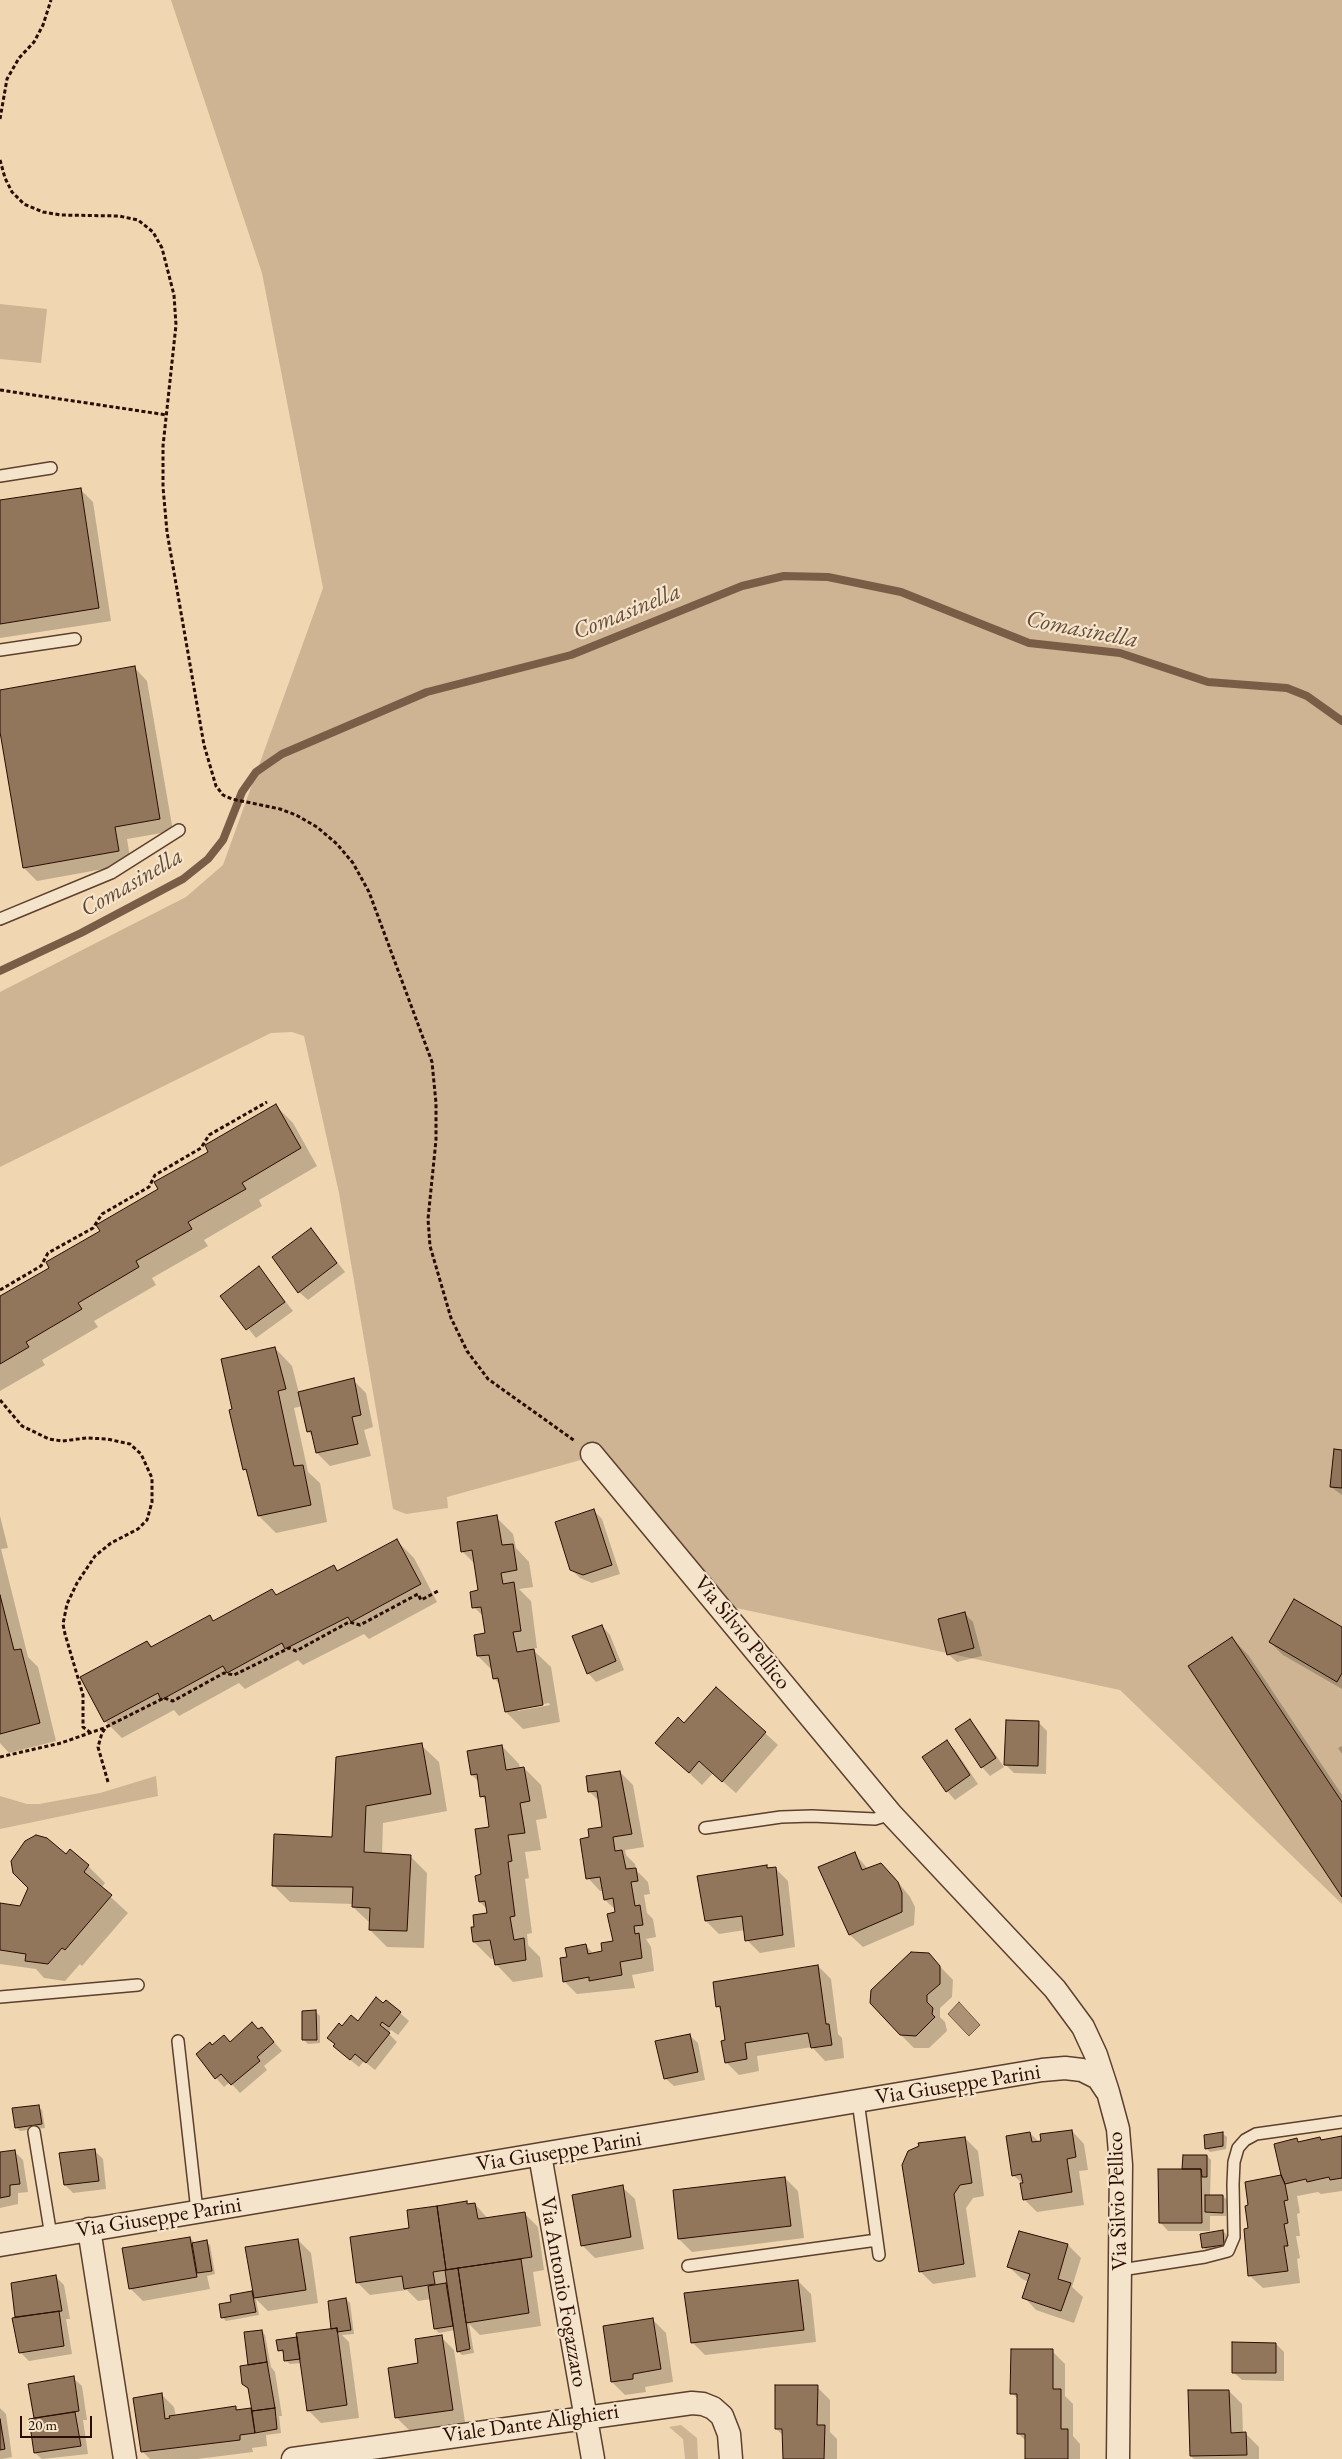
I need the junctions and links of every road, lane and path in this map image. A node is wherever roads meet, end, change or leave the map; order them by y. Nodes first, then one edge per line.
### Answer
1 (51, 0) edge
2 (0, 119) edge
3 (0, 160) edge
4 (0, 390) edge
5 (167, 415) junction
6 (51, 468) dead end
7 (0, 476) edge
8 (75, 640) dead end
9 (0, 650) edge
10 (178, 830) dead end
11 (0, 919) edge
12 (267, 1102) dead end
13 (0, 1290) edge
14 (0, 1400) edge
15 (592, 1454) joint
16 (440, 1590) dead end
17 (106, 1727) junction
18 (92, 1733) junction
19 (0, 1757) edge
20 (108, 1782) dead end
21 (891, 1814) junction
22 (705, 1828) dead end
23 (138, 1985) dead end
24 (0, 1997) edge
25 (178, 2041) dead end
26 (1108, 2092) junction
27 (858, 2101) junction
28 (1342, 2122) edge
29 (34, 2132) dead end
30 (540, 2155) junction
31 (197, 2212) junction
32 (89, 2229) junction
33 (51, 2236) junction
34 (877, 2240) junction
35 (0, 2245) edge
36 (878, 2255) dead end
37 (688, 2266) dead end
38 (1120, 2270) junction
39 (585, 2416) junction
40 (125, 2459) edge
41 (293, 2459) edge
42 (593, 2459) edge
43 (731, 2459) edge
44 (1118, 2459) edge

1 - 2 path
3 - 5 path
4 - 5 path
5 - 15 path
6 - 7 lane
8 - 9 lane
10 - 11 lane
12 - 13 path
14 - 18 path
15 - 21 street, Via Silvio Pellico
16 - 17 path
17 - 18 path
17 - 20 path
18 - 19 path
21 - 22 lane
21 - 26 street, Via Silvio Pellico
23 - 24 lane
25 - 31 lane
26 - 27 street, Via Giuseppe Parini
26 - 38 street, Via Silvio Pellico
27 - 30 street, Via Giuseppe Parini
27 - 34 lane
28 - 38 lane
29 - 33 lane
30 - 31 street, Via Giuseppe Parini
30 - 39 street, Via Antonio Fogazzaro
31 - 32 street, Via Giuseppe Parini
32 - 33 street, Via Giuseppe Parini
32 - 40 street
33 - 35 street, Via Giuseppe Parini
34 - 36 lane
34 - 37 lane
38 - 44 street, Via Silvio Pellico
39 - 41 street, Viale Dante Alighieri
39 - 42 street, Via Antonio Fogazzaro
39 - 43 street, Viale Dante Alighieri

